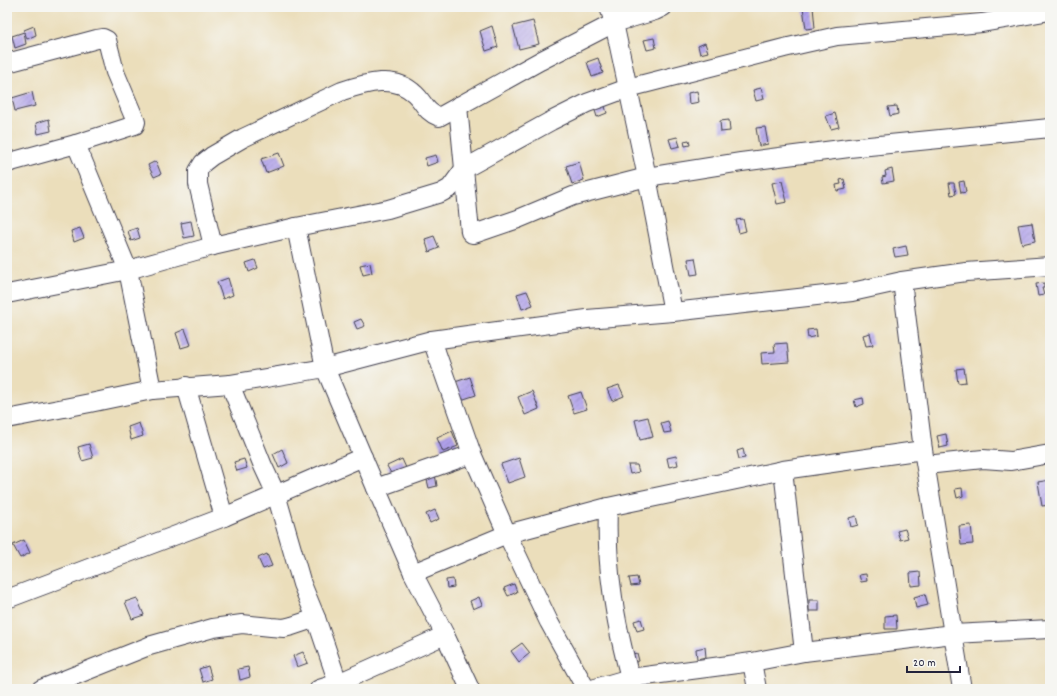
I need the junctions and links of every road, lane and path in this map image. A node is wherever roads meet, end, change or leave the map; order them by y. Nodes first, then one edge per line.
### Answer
1 (664, 7) edge
2 (1050, 12) edge
3 (612, 15) edge
4 (7, 63) edge
5 (628, 88) junction
6 (458, 106) junction
7 (1050, 128) edge
8 (76, 144) junction
9 (7, 163) edge
10 (464, 169) junction
11 (647, 177) junction
12 (296, 227) junction
13 (213, 246) junction
14 (1050, 266) edge
15 (128, 270) junction
16 (902, 281) junction
17 (7, 294) edge
18 (673, 312) junction
19 (432, 340) junction
20 (325, 368) junction
21 (230, 384) junction
22 (186, 386) junction
23 (152, 390) junction
24 (7, 419) edge
25 (472, 454) junction
26 (1050, 454) edge
27 (363, 457) junction
28 (924, 458) junction
29 (783, 470) junction
30 (376, 488) junction
31 (276, 494) junction
32 (608, 507) junction
33 (224, 517) junction
34 (506, 534) junction
35 (413, 573) junction
36 (7, 599) edge
37 (316, 618) junction
38 (1050, 629) edge
39 (953, 634) junction
40 (445, 635) junction
41 (804, 652) junction
42 (752, 662) junction
43 (632, 684) edge
44 (339, 686) edge
45 (41, 689) edge
46 (319, 689) edge
47 (470, 689) edge
48 (586, 689) edge
49 (592, 689) edge
50 (758, 689) edge
51 (962, 689) edge

1 - 3 street
2 - 5 street
3 - 5 street
3 - 6 street
4 - 8 street
5 - 10 street
5 - 11 street
6 - 10 street
6 - 13 street
7 - 11 street
8 - 9 street
8 - 15 street
10 - 11 street
10 - 12 street
11 - 18 street
12 - 13 street
12 - 20 street
13 - 15 street
14 - 16 street
15 - 17 street
15 - 23 street
16 - 18 street
16 - 28 street
18 - 19 street
19 - 20 street
19 - 25 street
20 - 21 street
20 - 27 street
21 - 22 street
21 - 31 street
22 - 23 street
22 - 33 street
23 - 24 street
25 - 30 street
25 - 34 street
26 - 28 street
27 - 30 street
27 - 31 street
28 - 29 street
28 - 39 street
29 - 32 street
29 - 41 street
30 - 35 street
31 - 33 street
31 - 37 street
32 - 34 street
32 - 43 street
33 - 36 street
34 - 35 street
34 - 48 street
35 - 40 street
37 - 44 street
37 - 45 street
38 - 39 street
39 - 41 street
39 - 51 street
40 - 44 street
40 - 47 street
41 - 42 street
42 - 43 street
42 - 50 street
43 - 49 street
44 - 46 street

